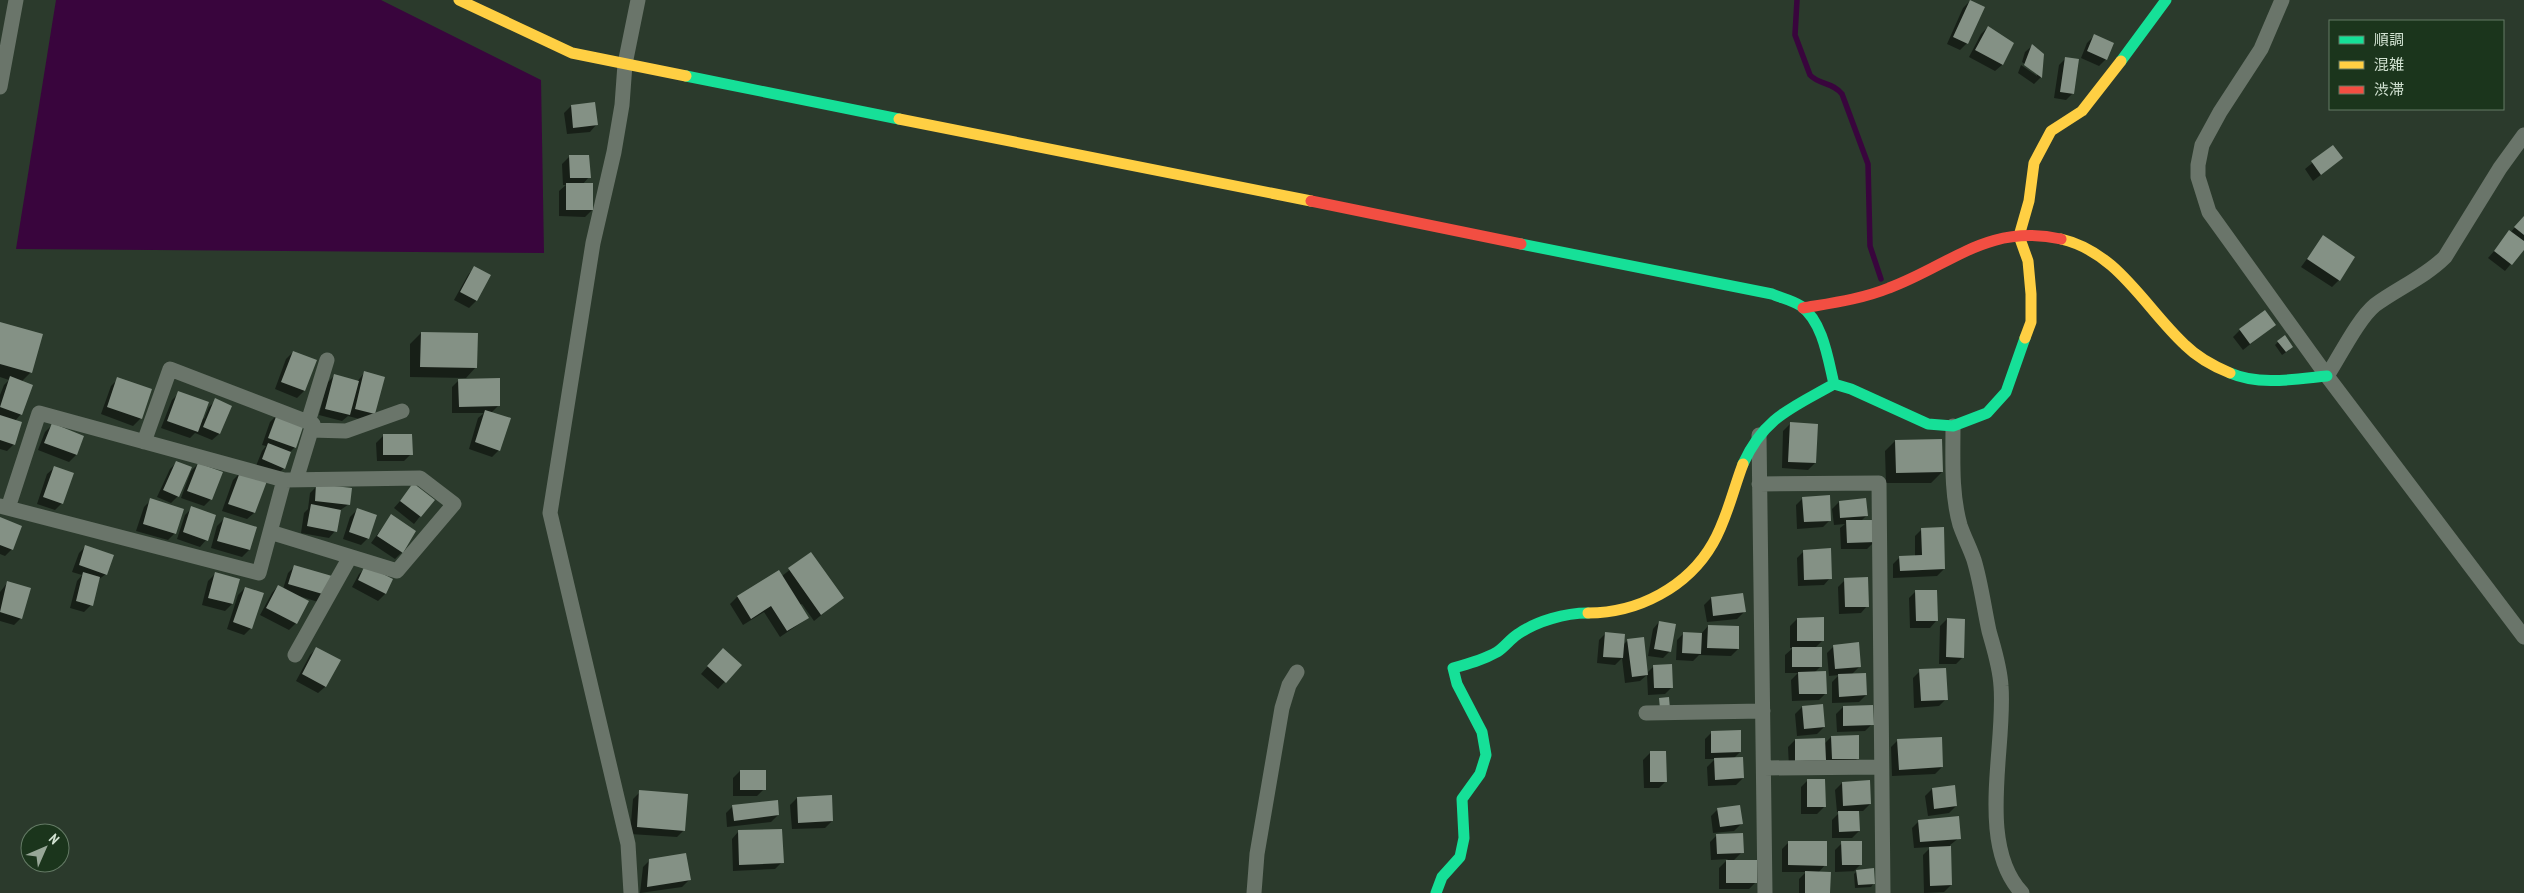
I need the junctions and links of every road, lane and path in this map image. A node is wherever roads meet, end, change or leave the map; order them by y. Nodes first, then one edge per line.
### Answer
1 (16, 0) edge
2 (459, 0) edge
3 (638, 0) edge
4 (2166, 0) edge
5 (2282, 0) edge
6 (625, 64) junction
7 (0, 87) edge
8 (2524, 135) edge
9 (2019, 236) junction
10 (1803, 308) junction
11 (326, 360) dead end
12 (2327, 376) junction
13 (1834, 384) junction
14 (402, 411) dead end
15 (310, 426) junction
16 (1953, 426) junction
17 (1760, 433) junction
18 (144, 442) junction
19 (290, 480) junction
20 (1759, 484) junction
21 (4, 507) edge
22 (270, 532) junction
23 (350, 557) junction
24 (2524, 637) edge
25 (295, 654) dead end
26 (1297, 672) dead end
27 (1763, 711) junction
28 (1646, 713) dead end
29 (1881, 766) junction
30 (1764, 768) junction
31 (631, 893) edge
32 (1254, 893) edge
33 (1436, 893) edge
34 (1765, 893) edge
35 (1883, 893) edge
36 (2022, 893) edge

1 - 7 street
2 - 6 street
3 - 6 street
4 - 9 street
5 - 12 street
6 - 10 street
6 - 31 street
8 - 12 street
9 - 10 street
9 - 12 street
9 - 16 street
10 - 13 street
11 - 15 street
12 - 24 street
13 - 16 street
13 - 17 street
14 - 15 street
15 - 18 street
15 - 19 street
16 - 36 street
17 - 20 street
17 - 33 street
18 - 19 street
18 - 21 street
19 - 22 street
19 - 23 street
20 - 27 street
20 - 29 street
21 - 22 street
22 - 23 street
23 - 25 street
26 - 32 street
27 - 28 street
27 - 30 street
29 - 30 street
29 - 35 street
30 - 34 street

